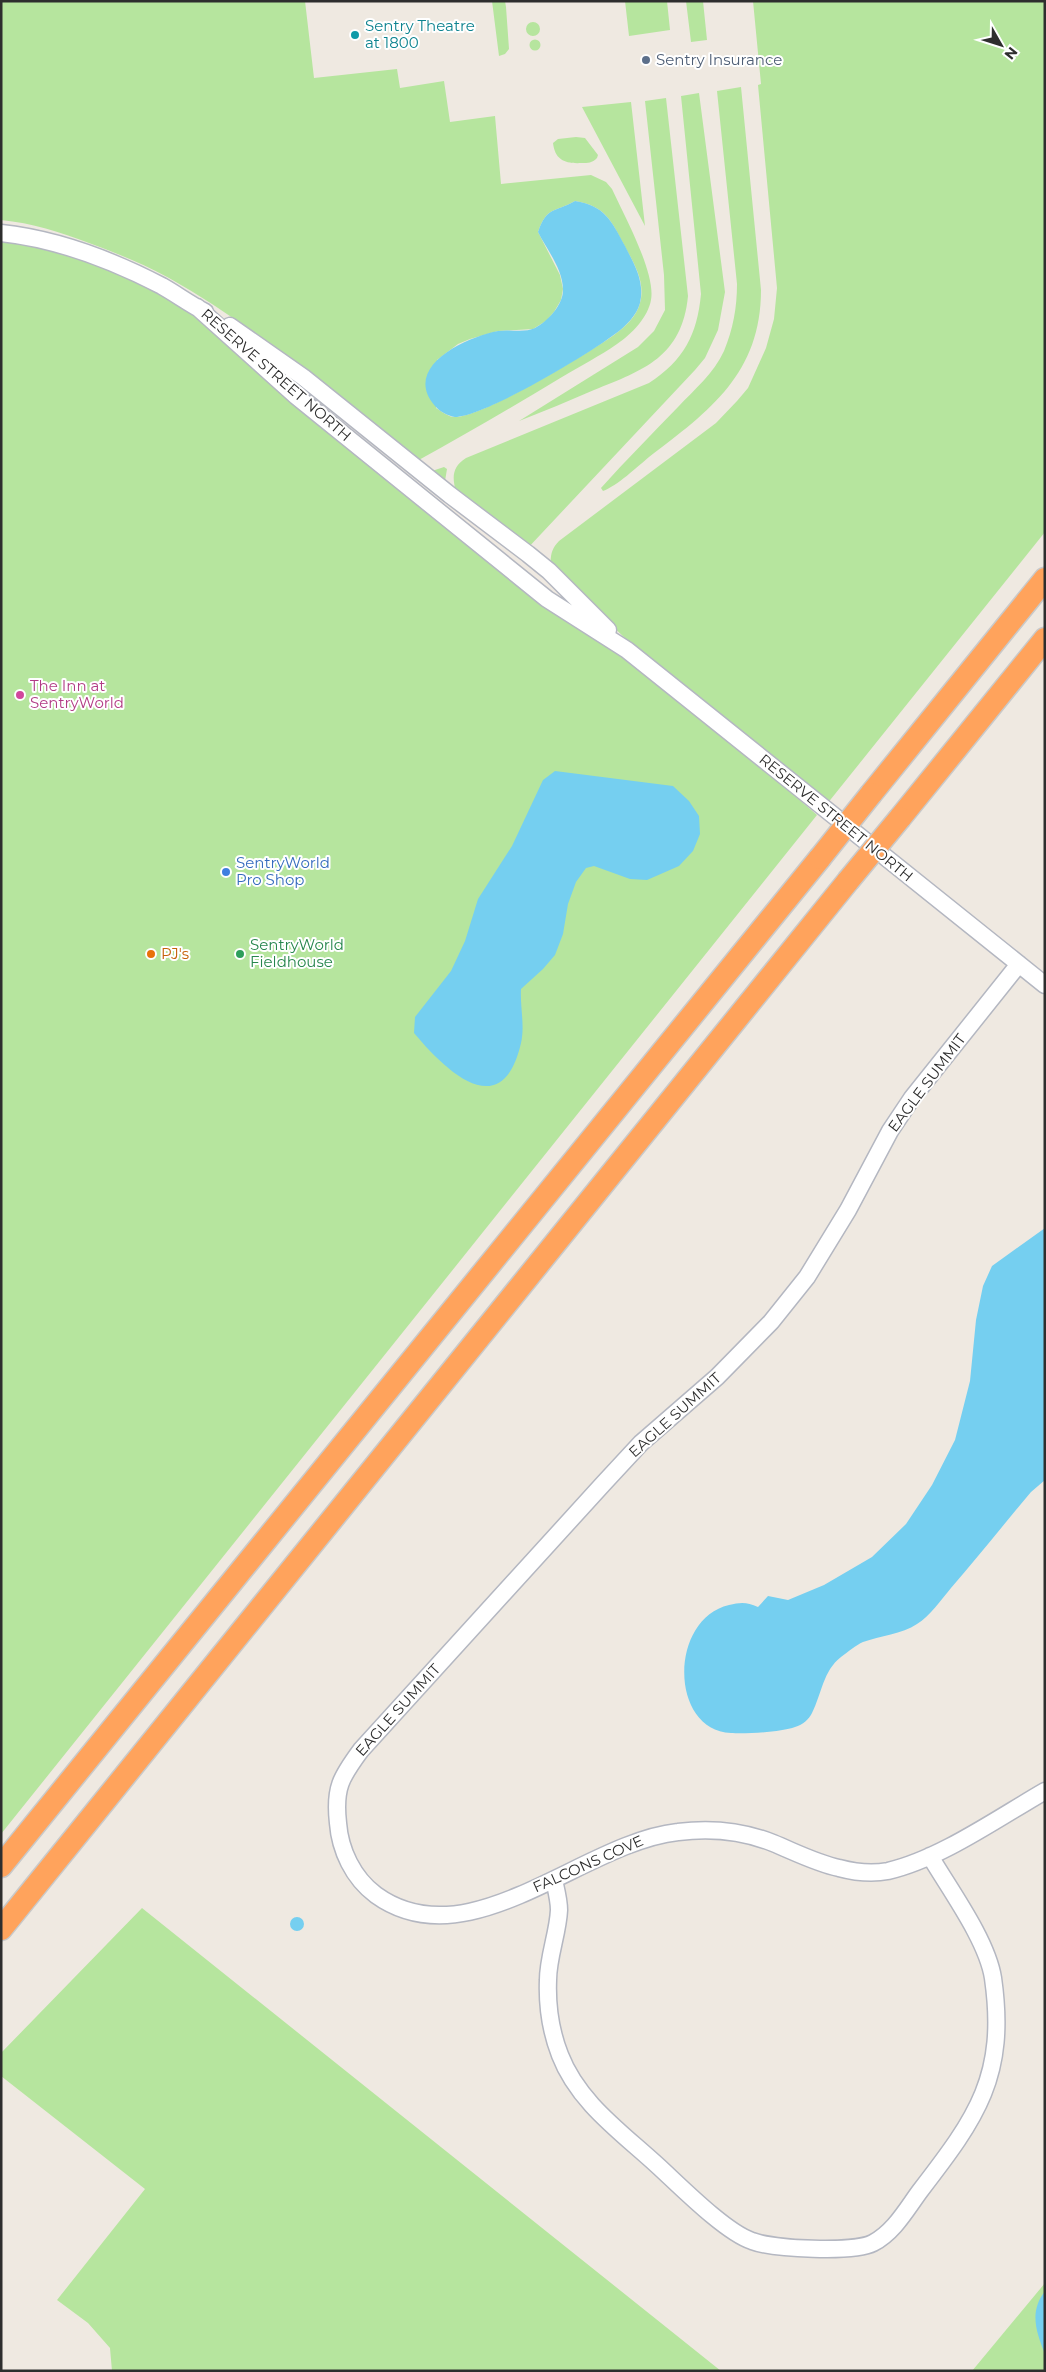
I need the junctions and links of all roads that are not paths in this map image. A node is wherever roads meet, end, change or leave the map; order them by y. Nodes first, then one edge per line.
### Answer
1 (1, 232) edge
2 (197, 307) junction
3 (1045, 562) edge
4 (1045, 579) edge
5 (1031, 596) junction
6 (1045, 639) edge
7 (627, 650) junction
8 (1019, 964) junction
9 (1045, 985) edge
10 (1045, 1791) edge
11 (345, 1852) joint
12 (930, 1856) junction
13 (1, 1866) edge
14 (554, 1880) junction
15 (1, 1929) edge

1 - 2 street
2 - 7 street, RESERVE STREET NORTH
2 - 7 street, RESERVE STREET NORTH
3 - 5 highway
4 - 5 highway
5 - 13 highway, bridge
6 - 15 highway, bridge
7 - 8 street, RESERVE STREET NORTH
8 - 9 street, RESERVE STREET NORTH
8 - 11 street, EAGLE SUMMIT
10 - 12 street, FALCONS COVE
11 - 14 street, FALCONS COVE
12 - 14 street, FALCONS COVE
12 - 14 street

